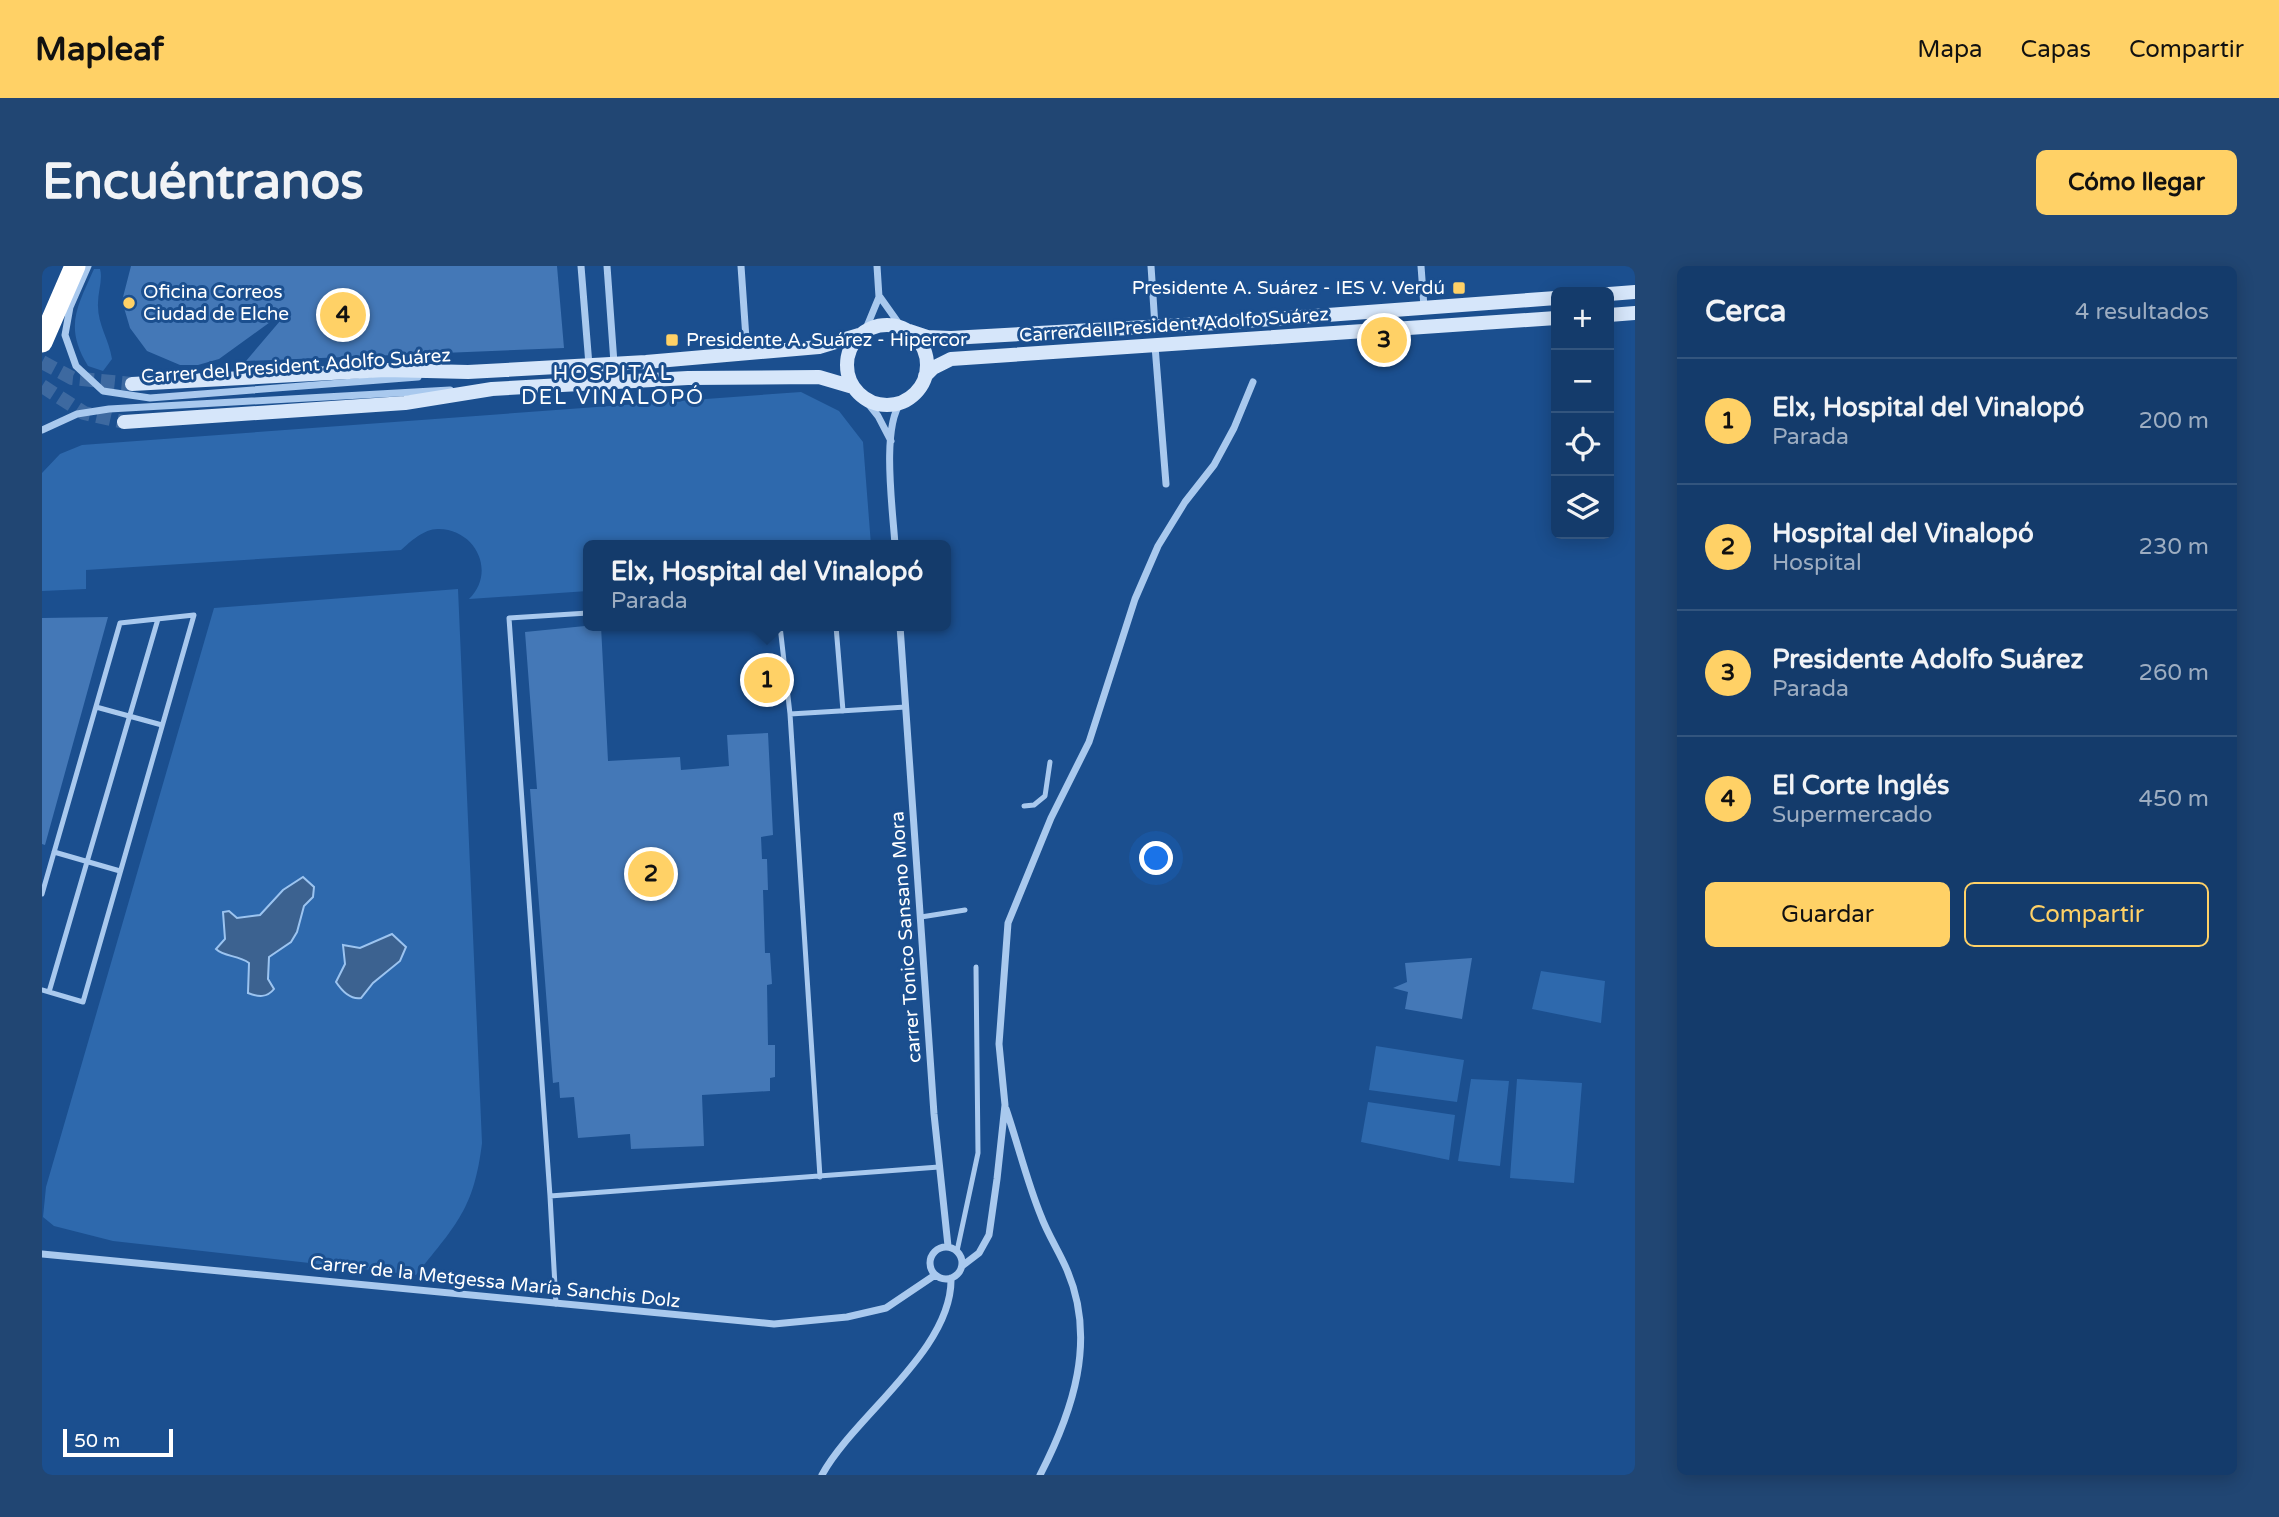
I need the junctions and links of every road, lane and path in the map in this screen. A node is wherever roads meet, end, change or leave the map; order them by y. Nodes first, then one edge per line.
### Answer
1 (75, 266) edge
2 (88, 266) edge
3 (581, 266) edge
4 (607, 266) edge
5 (741, 266) edge
6 (877, 266) edge
7 (1151, 266) edge
8 (1421, 266) edge
9 (1635, 292) edge
10 (1614, 294) edge
11 (879, 297) junction
12 (1551, 298) edge
13 (57, 307) junction
14 (1424, 308) junction
15 (1635, 313) edge
16 (1614, 315) edge
17 (1551, 318) edge
18 (42, 323) edge
19 (1155, 326) junction
20 (906, 329) junction
21 (862, 333) junction
22 (42, 342) edge
23 (1155, 346) junction
24 (747, 354) junction
25 (614, 363) junction
26 (589, 365) junction
27 (468, 372) junction
28 (925, 376) junction
29 (1254, 382) dead end
30 (132, 384) tunnel mouth
31 (492, 389) junction
32 (857, 391) junction
33 (901, 402) junction
34 (124, 422) tunnel mouth
35 (42, 430) edge
36 (891, 442) junction
37 (1166, 484) dead end
38 (895, 540) edge
39 (583, 613) edge
40 (158, 619) junction
41 (781, 631) edge
42 (836, 631) edge
43 (900, 631) edge
44 (906, 707) junction
45 (96, 708) junction
46 (843, 710) junction
47 (790, 714) junction
48 (129, 716) junction
49 (162, 725) junction
50 (1050, 762) dead end
51 (1024, 806) dead end
52 (54, 852) junction
53 (87, 862) junction
54 (120, 871) junction
55 (42, 894) edge
56 (965, 910) dead end
57 (921, 917) junction
58 (976, 967) dead end
59 (42, 990) edge
60 (49, 992) junction
61 (1005, 1105) junction
62 (939, 1167) junction
63 (820, 1177) junction
64 (550, 1196) junction
65 (948, 1246) junction
66 (957, 1251) junction
67 (42, 1254) edge
68 (962, 1266) junction
69 (935, 1275) junction
70 (951, 1278) junction
71 (556, 1305) junction
72 (822, 1475) edge
73 (1040, 1475) edge

1 - 13 highway
2 - 27 street, Carrer del President Adolfo Suárez
3 - 26 street
4 - 25 street
5 - 24 street
6 - 11 street
7 - 19 street
8 - 14 street
9 - 10 main road
11 - 20 street
11 - 21 street
12 - 14 main road, Carrer del President Adolfo Suárez
13 - 18 street
13 - 22 highway
14 - 19 main road, Carrer del President Adolfo Suárez
15 - 16 main road
17 - 23 main road, Carrer del President Adolfo Suárez
19 - 20 main road, Carrer del President Adolfo Suárez
20 - 21 main road
20 - 28 main road
21 - 24 main road, Carrer del President Adolfo Suárez
21 - 32 main road
23 - 28 main road, Carrer del President Adolfo Suárez
23 - 37 street
24 - 25 main road, Carrer del President Adolfo Suárez
25 - 26 main road, Carrer del President Adolfo Suárez
26 - 27 main road, Carrer del President Adolfo Suárez
27 - 30 main road, Carrer del President Adolfo Suárez
28 - 33 main road
29 - 61 street
31 - 32 main road, Carrer del President Adolfo Suárez
31 - 34 main road, Carrer del President Adolfo Suárez
31 - 35 street, Carrer del President Adolfo Suárez
32 - 33 main road
32 - 36 street
33 - 36 street
36 - 38 street
39 - 64 lane
40 - 45 lane
40 - 48 lane
40 - 49 lane
41 - 47 lane
42 - 46 lane
43 - 44 street, carrer Tonico Sansano Mora
44 - 46 lane
44 - 57 street, carrer Tonico Sansano Mora
45 - 48 lane
45 - 52 lane
46 - 47 lane
47 - 63 lane
48 - 49 lane
48 - 53 lane
49 - 54 lane
50 - 51 lane
52 - 53 lane
52 - 55 lane
53 - 54 lane
53 - 60 lane
54 - 60 lane
56 - 57 lane
57 - 62 street, carrer Tonico Sansano Mora
58 - 66 lane
59 - 60 lane
61 - 68 street
61 - 73 street
62 - 63 lane
62 - 65 street, carrer Tonico Sansano Mora
63 - 64 lane
64 - 71 lane
65 - 66 street
65 - 69 street
66 - 68 street
67 - 71 street, Carrer de la Metgessa María Sanchis Dolz
68 - 70 street
69 - 70 street
69 - 71 street, Carrer de la Metgessa María Sanchis Dolz
70 - 72 street

